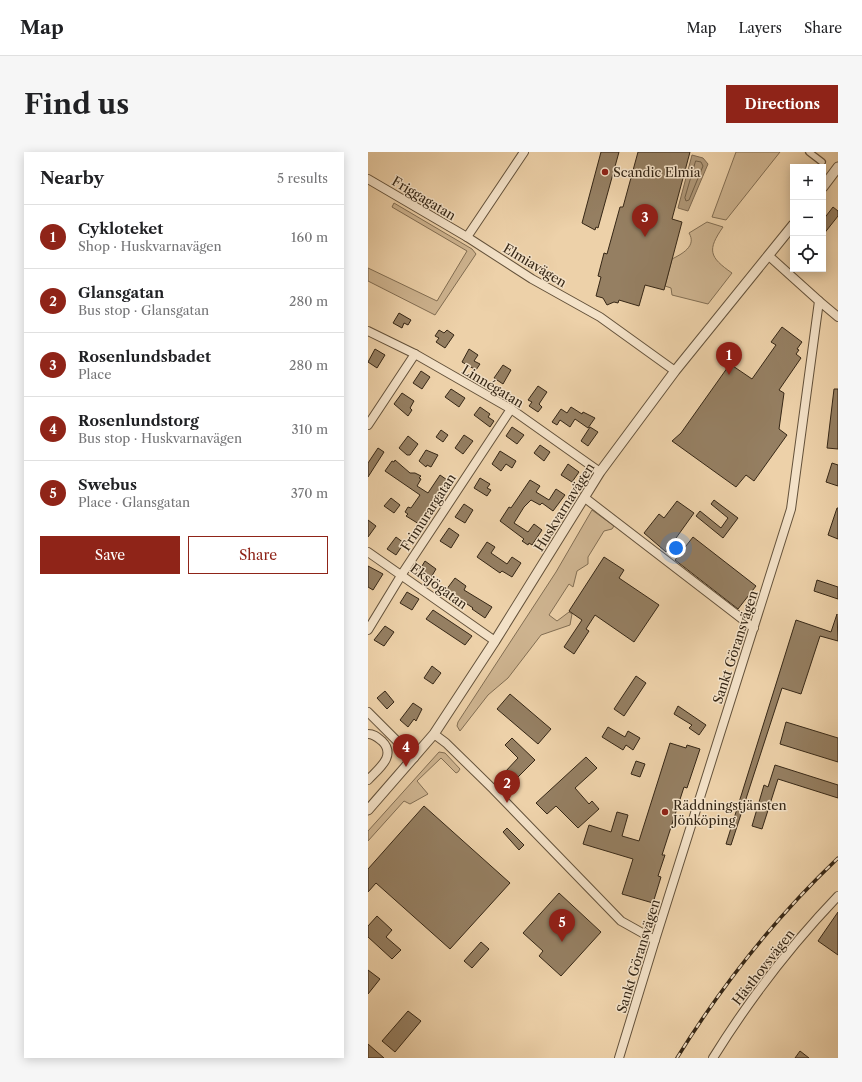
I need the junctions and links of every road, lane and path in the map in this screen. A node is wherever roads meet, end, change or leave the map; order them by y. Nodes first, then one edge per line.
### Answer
1 (524, 152) edge
2 (809, 152) edge
3 (822, 162) dead end
4 (838, 167) edge
5 (368, 179) edge
6 (826, 183) edge
7 (790, 229) edge
8 (467, 237) junction
9 (769, 256) junction
10 (819, 301) junction
11 (838, 317) edge
12 (368, 331) edge
13 (415, 354) junction
14 (675, 371) junction
15 (511, 409) junction
16 (368, 426) edge
17 (600, 472) junction
18 (585, 498) junction
19 (368, 552) edge
20 (402, 574) junction
21 (754, 628) junction
22 (368, 630) edge
23 (496, 642) junction
24 (368, 712) edge
25 (368, 734) edge
26 (434, 734) junction
27 (414, 758) junction
28 (368, 780) edge
29 (368, 809) edge
30 (838, 896) edge
31 (655, 940) junction
32 (619, 1058) edge
33 (713, 1058) edge

1 - 8 street
2 - 3 street
4 - 6 street
5 - 8 street, Friggagatan
7 - 9 street, Huskvarnavägen
8 - 14 street, Elmiavägen
9 - 10 street
9 - 14 street, Huskvarnavägen
10 - 11 street
10 - 21 street, Sankt Göransvägen
12 - 13 street, Linnégatan
13 - 15 street, Linnégatan
13 - 16 street
14 - 17 street, Huskvarnavägen
15 - 17 street, Linnégatan
15 - 20 street, Frimurargatan
17 - 18 street, Huskvarnavägen
18 - 21 street
18 - 23 street, Huskvarnavägen
19 - 20 street, Eksjögatan
20 - 22 street, Frimurargatan
20 - 23 street, Eksjögatan
21 - 31 street, Sankt Göransvägen
23 - 26 street, Huskvarnavägen
24 - 27 street
25 - 28 street
26 - 27 street, Huskvarnavägen
26 - 31 street
27 - 29 street, Huskvarnavägen
30 - 33 street, Hästhovsvägen
31 - 32 street, Sankt Göransvägen

